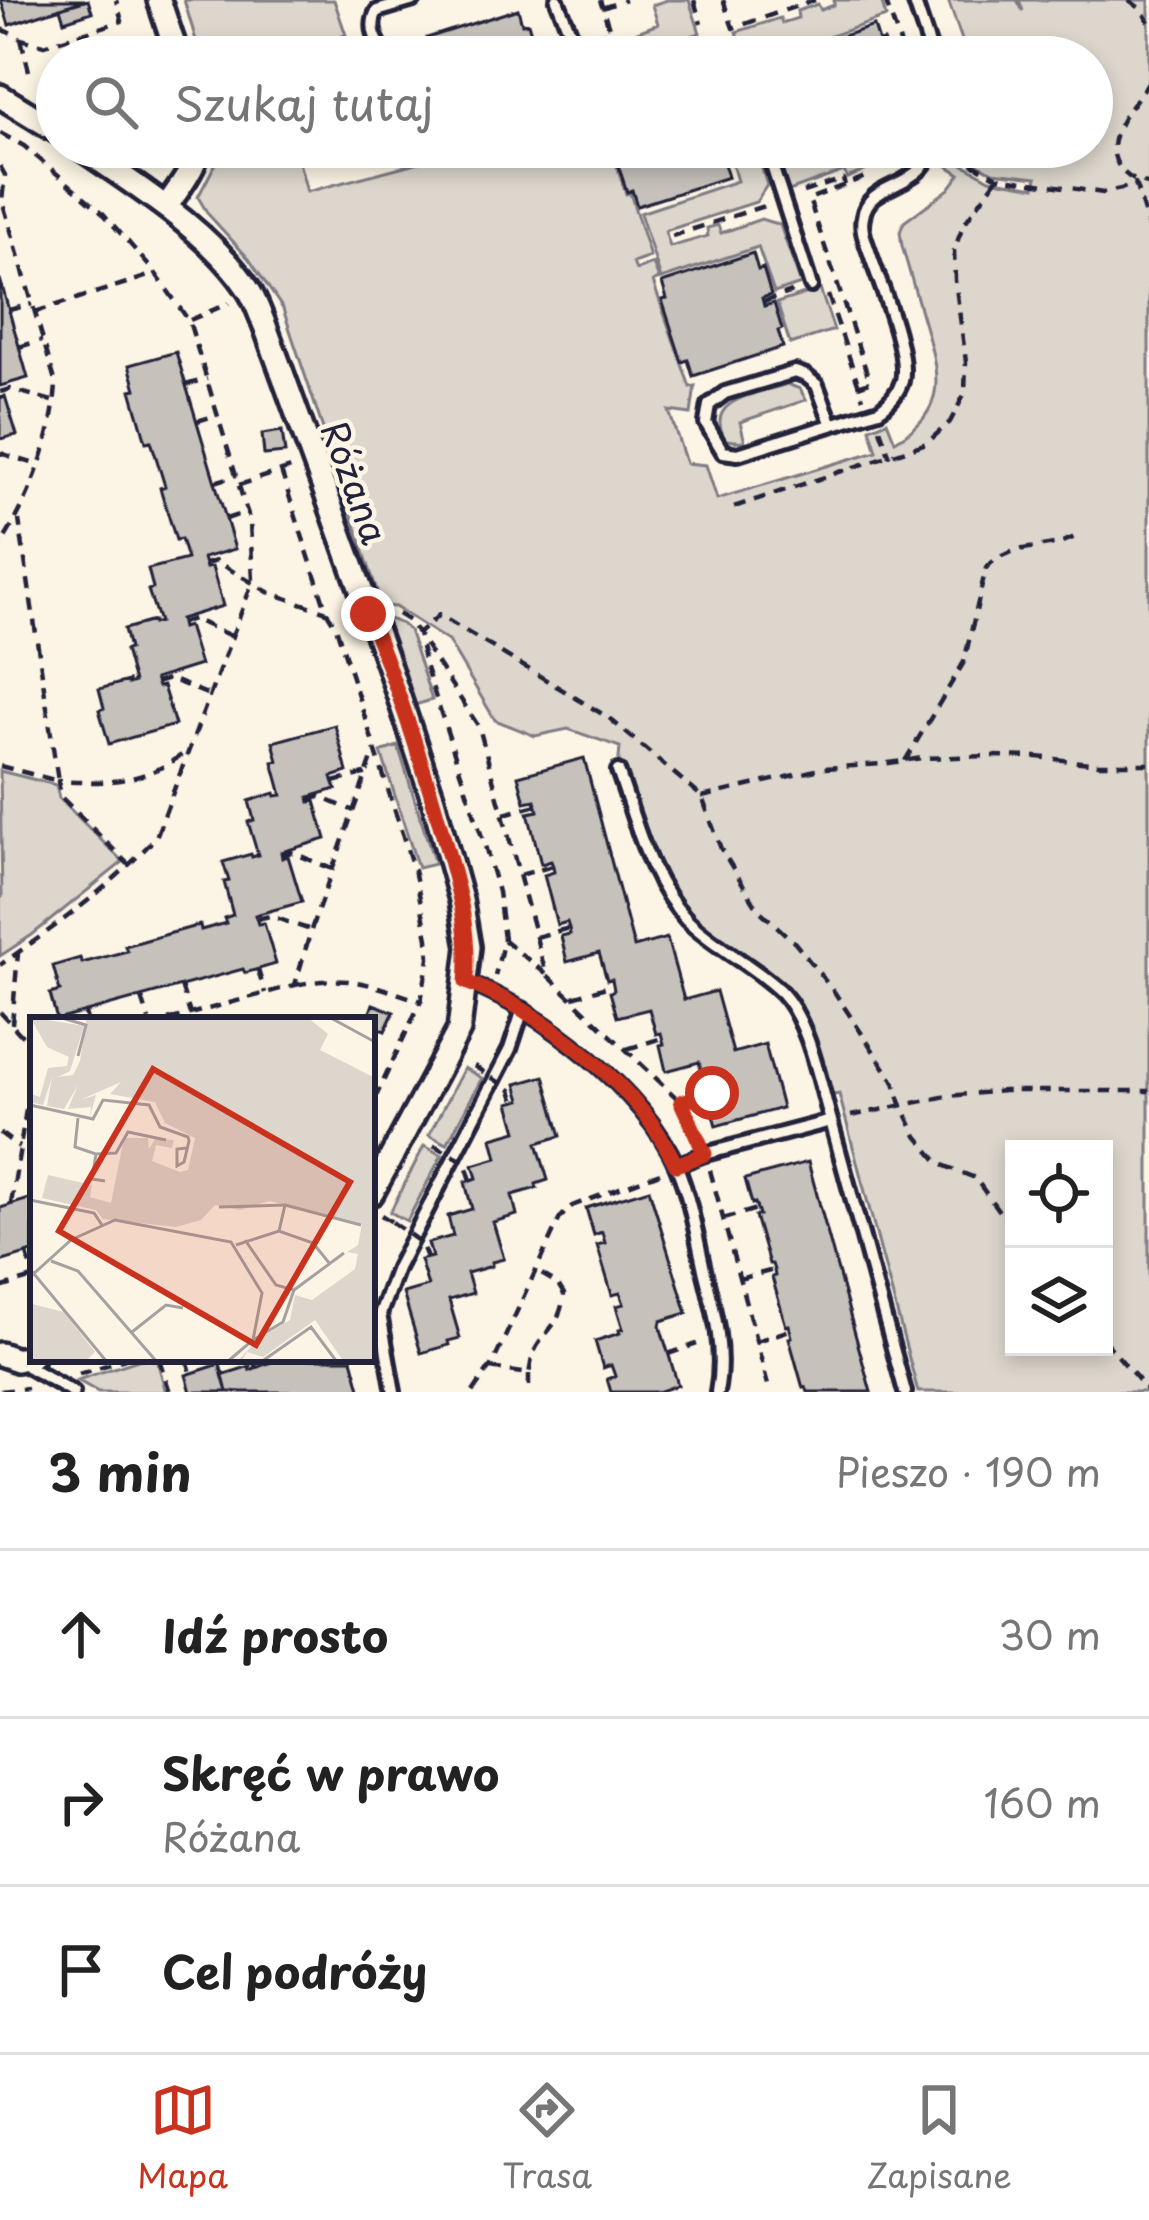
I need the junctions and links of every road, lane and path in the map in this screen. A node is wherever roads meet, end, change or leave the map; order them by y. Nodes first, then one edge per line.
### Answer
1 (116, 0) edge
2 (159, 0) edge
3 (414, 0) edge
4 (557, 0) edge
5 (626, 0) edge
6 (723, 0) edge
7 (815, 0) edge
8 (885, 0) edge
9 (914, 0) edge
10 (1129, 0) edge
11 (602, 8) dead end
12 (1149, 22) edge
13 (0, 28) edge
14 (73, 36) edge
15 (171, 36) edge
16 (374, 36) edge
17 (572, 36) edge
18 (898, 36) edge
19 (926, 36) edge
20 (21, 39) junction
21 (36, 43) edge
22 (31, 79) dead end
23 (1149, 81) edge
24 (0, 96) edge
25 (36, 118) edge
26 (0, 133) edge
27 (36, 156) edge
28 (0, 166) edge
29 (50, 168) edge
30 (110, 168) edge
31 (191, 168) edge
32 (772, 168) edge
33 (921, 168) edge
34 (981, 168) edge
35 (1136, 183) junction
36 (844, 184) dead end
37 (1149, 184) edge
38 (782, 200) junction
39 (2, 207) edge
40 (166, 207) junction
41 (1149, 229) edge
42 (672, 236) dead end
43 (14, 242) junction
44 (0, 247) edge
45 (156, 274) junction
46 (817, 284) junction
47 (763, 302) dead end
48 (32, 304) junction
49 (9, 310) dead end
50 (34, 312) junction
51 (208, 312) dead end
52 (189, 321) junction
53 (854, 332) dead end
54 (42, 340) junction
55 (19, 347) dead end
56 (207, 379) junction
57 (186, 385) dead end
58 (0, 392) edge
59 (55, 401) junction
60 (218, 415) junction
61 (197, 421) dead end
62 (832, 425) junction
63 (0, 453) edge
64 (38, 465) junction
65 (237, 475) junction
66 (215, 482) dead end
67 (239, 485) junction
68 (247, 512) junction
69 (19, 516) junction
70 (226, 519) dead end
71 (0, 524) edge
72 (11, 528) junction
73 (1080, 534) dead end
74 (0, 546) edge
75 (205, 564) dead end
76 (253, 581) junction
77 (327, 612) junction
78 (181, 623) dead end
79 (232, 636) junction
80 (156, 683) dead end
81 (209, 695) junction
82 (375, 750) junction
83 (187, 751) junction
84 (905, 761) junction
85 (1149, 764) edge
86 (0, 766) edge
87 (619, 771) dead end
88 (368, 772) junction
89 (58, 781) junction
90 (334, 782) dead end
91 (702, 797) junction
92 (309, 799) dead end
93 (537, 805) dead end
94 (355, 811) junction
95 (504, 814) junction
96 (282, 855) dead end
97 (130, 866) junction
98 (553, 866) dead end
99 (334, 870) junction
100 (520, 875) junction
101 (257, 920) dead end
102 (569, 928) dead end
103 (311, 930) junction
104 (536, 937) junction
105 (504, 939) dead end
106 (18, 952) junction
107 (0, 964) edge
108 (258, 970) dead end
109 (546, 974) junction
110 (466, 982) junction
111 (295, 985) junction
112 (613, 985) dead end
113 (182, 986) dead end
114 (265, 993) junction
115 (142, 998) dead end
116 (571, 998) junction
117 (421, 1001) junction
118 (523, 1010) junction
119 (0, 1012) edge
120 (190, 1014) junction
121 (148, 1017) edge
122 (179, 1017) edge
123 (12, 1024) junction
124 (662, 1038) dead end
125 (30, 1045) edge
126 (625, 1049) junction
127 (474, 1066) dead end
128 (30, 1084) edge
129 (1149, 1091) edge
130 (712, 1093) dead end
131 (375, 1100) edge
132 (515, 1102) dead end
133 (681, 1102) junction
134 (901, 1104) junction
135 (871, 1111) dead end
136 (831, 1121) junction
137 (0, 1133) edge
138 (434, 1145) dead end
139 (20, 1147) junction
140 (705, 1154) junction
141 (671, 1168) junction
142 (471, 1180) dead end
143 (375, 1187) edge
144 (0, 1200) edge
145 (757, 1209) dead end
146 (723, 1219) junction
147 (1005, 1220) edge
148 (392, 1222) dead end
149 (27, 1254) dead end
150 (427, 1258) dead end
151 (30, 1265) edge
152 (774, 1270) dead end
153 (536, 1271) junction
154 (30, 1277) edge
155 (739, 1279) junction
156 (0, 1288) edge
157 (790, 1330) dead end
158 (711, 1340) dead end
159 (756, 1340) junction
160 (1113, 1350) edge
161 (668, 1354) dead end
162 (17, 1356) edge
163 (161, 1362) edge
164 (188, 1362) edge
165 (254, 1362) edge
166 (256, 1368) dead end
167 (490, 1368) junction
168 (191, 1373) dead end
169 (529, 1374) junction
170 (73, 1392) edge
171 (170, 1392) edge
172 (394, 1392) edge
173 (473, 1392) edge
174 (529, 1392) edge
175 (717, 1392) edge
176 (770, 1392) edge
177 (905, 1392) edge
178 (1149, 1392) edge

1 - 14 path
2 - 15 street
3 - 16 lane
4 - 17 lane
5 - 11 path
6 - 7 path
8 - 18 path
9 - 19 lane
10 - 12 path
13 - 20 path
20 - 21 path
20 - 22 path
23 - 35 path
24 - 25 street
26 - 27 path
28 - 39 path
29 - 45 path
30 - 40 street, Różana
31 - 40 street
32 - 38 lane
33 - 62 lane
34 - 35 path
35 - 37 path
35 - 41 path
36 - 38 path
38 - 42 path
38 - 46 lane
39 - 43 path
40 - 110 street, Różana
43 - 44 path
43 - 48 path
45 - 50 path
45 - 52 path
46 - 47 path
46 - 53 path
48 - 49 path
48 - 50 path
50 - 54 path
51 - 52 path
52 - 56 path
54 - 55 path
54 - 59 path
56 - 57 path
56 - 60 path
58 - 59 path
59 - 64 path
60 - 61 path
60 - 65 path
62 - 62 lane
63 - 64 path
64 - 69 path
65 - 66 path
65 - 67 path
67 - 68 path
67 - 77 path
68 - 70 path
68 - 76 path
69 - 72 path
69 - 89 path
71 - 72 path
72 - 74 path
73 - 84 path
75 - 76 path
76 - 77 path
76 - 79 path
77 - 82 path
78 - 79 path
79 - 81 path
80 - 81 path
81 - 83 path
82 - 88 path
82 - 117 path
83 - 89 path
83 - 97 path
84 - 85 path
84 - 91 path
86 - 89 path
87 - 136 lane
88 - 90 path
88 - 94 path
89 - 97 path
91 - 95 path
91 - 134 path
92 - 94 path
93 - 95 path
94 - 99 path
95 - 100 path
96 - 99 path
97 - 106 path
98 - 100 path
99 - 103 path
100 - 104 path
101 - 103 path
102 - 104 path
103 - 111 path
104 - 109 path
105 - 109 path
106 - 107 path
106 - 123 path
108 - 114 path
109 - 116 path
110 - 118 lane
110 - 143 street, Różana
111 - 114 path
111 - 117 path
112 - 116 path
113 - 120 path
114 - 120 path
115 - 121 path
116 - 126 path
117 - 131 path
118 - 141 lane
118 - 172 lane
119 - 123 path
120 - 122 path
123 - 125 path
124 - 126 path
126 - 133 path
127 - 132 path, bridge
128 - 139 path
129 - 134 path
130 - 133 path
133 - 140 path
134 - 135 path
134 - 147 path
136 - 140 lane
136 - 177 lane
137 - 139 path
138 - 142 path, bridge
139 - 144 path
140 - 141 lane
140 - 146 path
141 - 153 path
141 - 175 lane
145 - 146 path
146 - 155 path
148 - 150 path, bridge
149 - 151 path
152 - 155 path
153 - 167 path
153 - 169 path
154 - 156 path
155 - 159 path
157 - 159 path
158 - 161 path
159 - 176 path
160 - 178 path
162 - 170 lane
163 - 171 path
164 - 168 path
165 - 166 path
167 - 169 path
167 - 173 path
169 - 174 path

